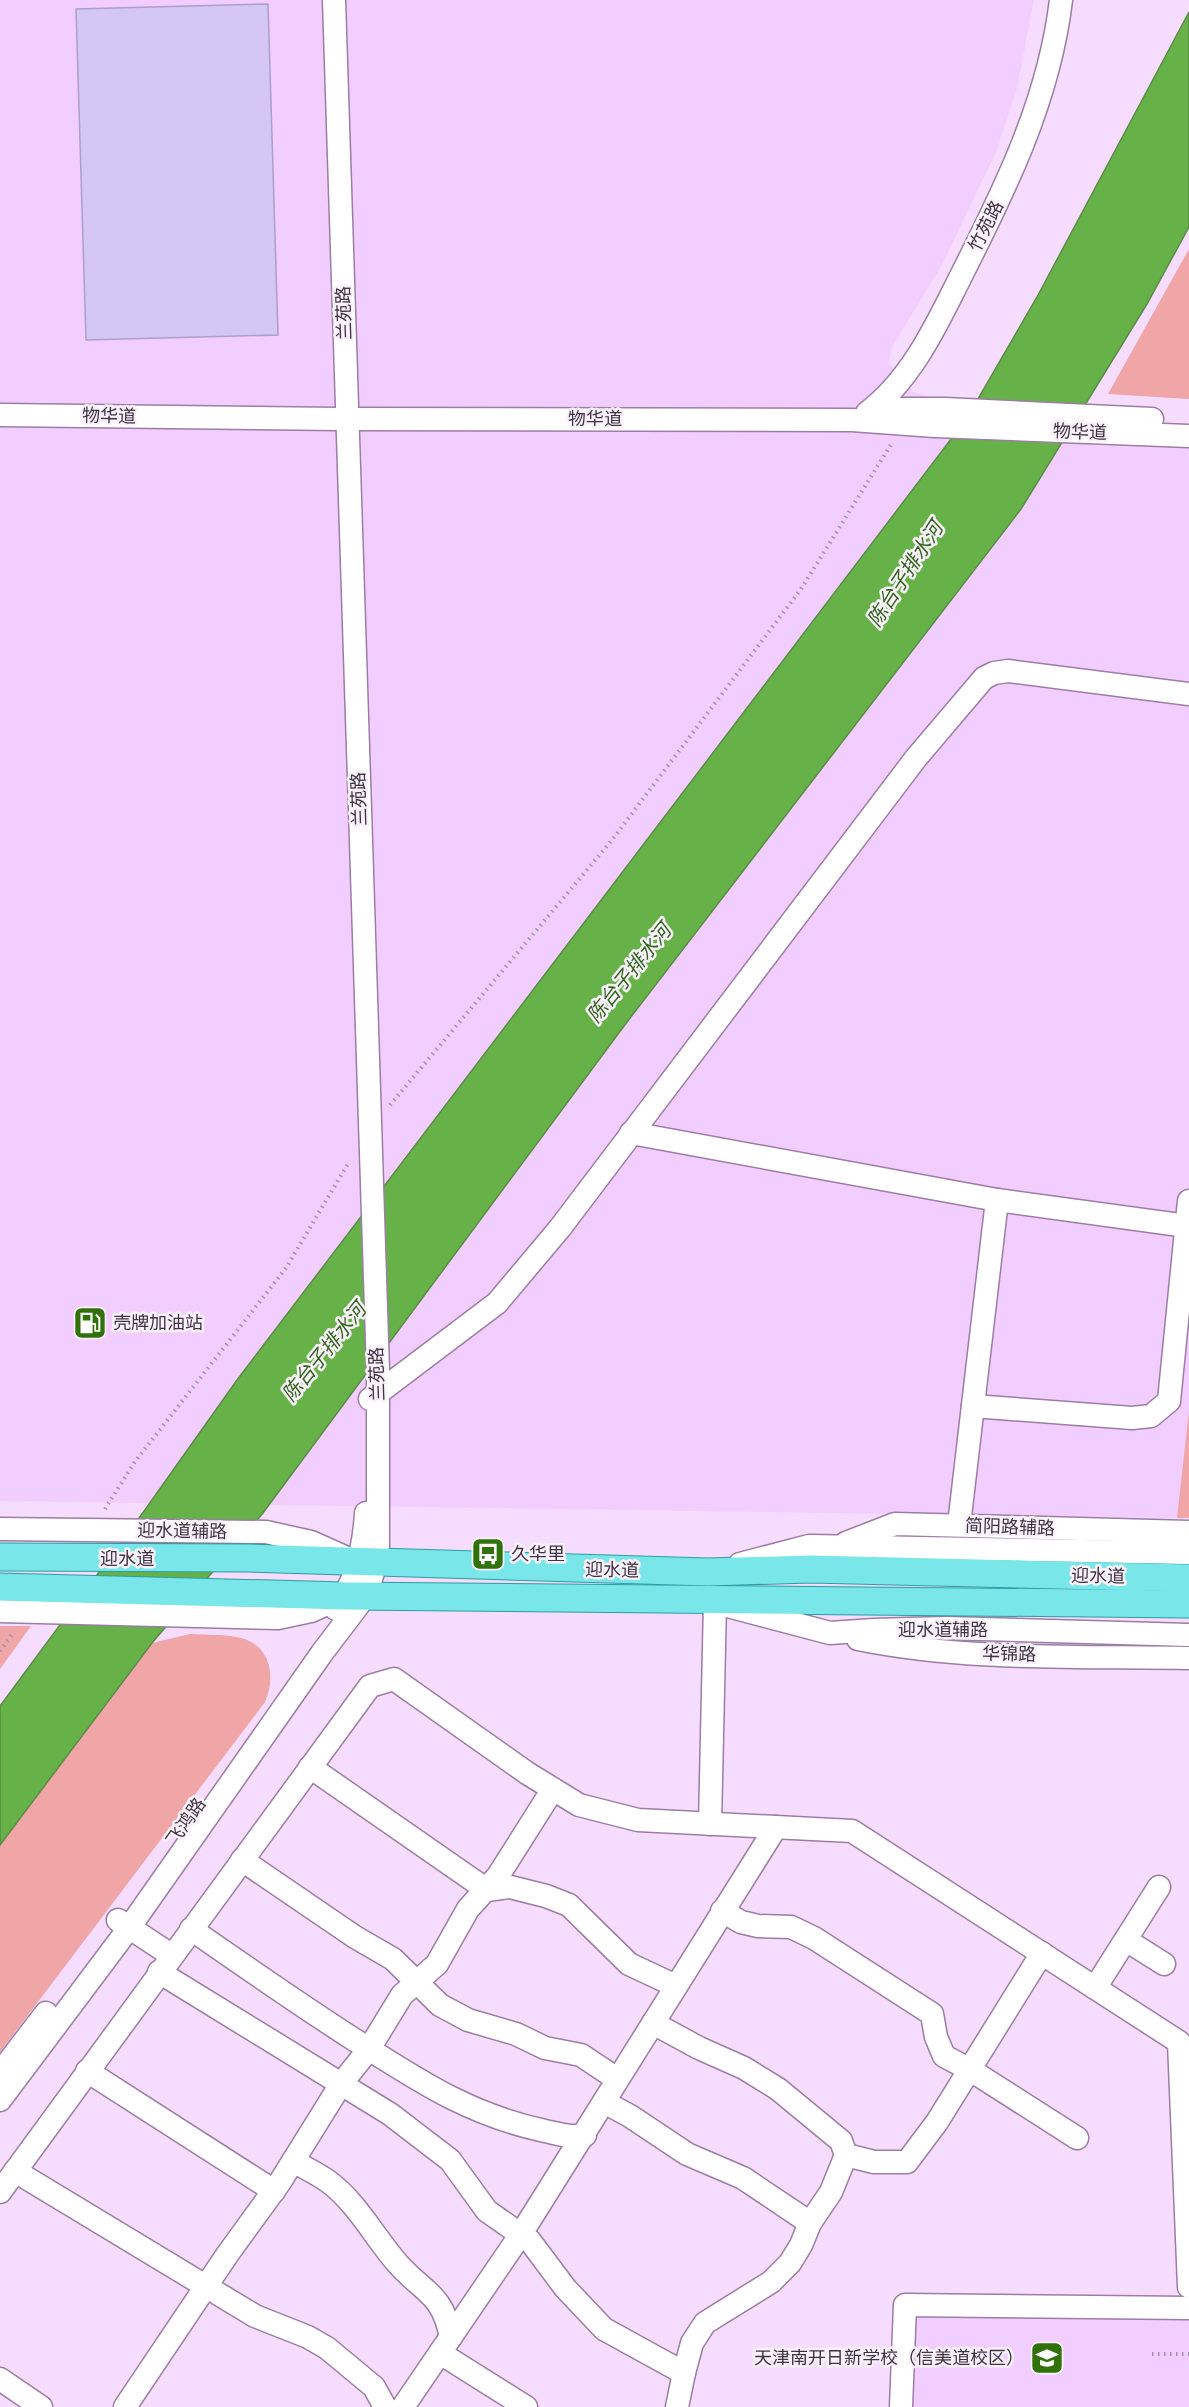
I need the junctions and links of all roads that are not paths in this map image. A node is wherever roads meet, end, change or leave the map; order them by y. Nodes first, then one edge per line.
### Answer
1 (325, 0) edge
2 (334, 0) edge
3 (1050, 0) edge
4 (1061, 0) edge
5 (0, 401) edge
6 (343, 411) junction
7 (861, 413) junction
8 (0, 415) edge
9 (940, 418) junction
10 (1189, 421) edge
11 (1094, 424) junction
12 (1189, 436) edge
13 (1189, 694) edge
14 (631, 1133) junction
15 (997, 1200) junction
16 (1189, 1201) edge
17 (1187, 1226) junction
18 (373, 1387) junction
19 (973, 1406) junction
20 (959, 1526) junction
21 (0, 1529) edge
22 (1189, 1533) edge
23 (835, 1547) junction
24 (1189, 1553) edge
25 (0, 1557) edge
26 (368, 1563) junction
27 (708, 1572) junction
28 (1189, 1578) edge
29 (0, 1587) edge
30 (356, 1595) junction
31 (708, 1600) junction
32 (1189, 1604) edge
33 (0, 1611) edge
34 (830, 1633) junction
35 (1189, 1635) edge
36 (1189, 1658) edge
37 (310, 1767) junction
38 (553, 1789) junction
39 (710, 1824) junction
40 (776, 1827) junction
41 (242, 1860) junction
42 (1159, 1887) dead end
43 (487, 1890) junction
44 (722, 1911) junction
45 (123, 1924) junction
46 (191, 1929) junction
47 (1126, 1940) junction
48 (1042, 1953) junction
49 (165, 1964) junction
50 (1164, 1964) dead end
51 (417, 1981) junction
52 (676, 1986) junction
53 (1095, 1988) junction
54 (653, 2023) junction
55 (369, 2049) junction
56 (969, 2069) junction
57 (87, 2071) junction
58 (0, 2073) edge
59 (617, 2079) junction
60 (341, 2084) junction
61 (0, 2100) edge
62 (604, 2102) junction
63 (585, 2135) junction
64 (1077, 2138) dead end
65 (846, 2156) junction
66 (293, 2161) junction
67 (15, 2172) junction
68 (273, 2191) junction
69 (0, 2192) edge
70 (810, 2223) junction
71 (520, 2234) junction
72 (205, 2287) junction
73 (1189, 2287) edge
74 (1189, 2308) edge
75 (445, 2345) junction
76 (684, 2373) junction
77 (0, 2379) edge
78 (41, 2407) edge
79 (125, 2407) edge
80 (385, 2407) edge
81 (403, 2407) edge
82 (526, 2407) edge
83 (677, 2407) edge
84 (901, 2407) edge

1 - 6 street, 兰苑路
2 - 6 street, 兰苑路
3 - 7 street, 竹苑路
4 - 7 street, 竹苑路
5 - 6 street, 物华道
6 - 7 street, 物华道
6 - 8 street, 物华道
6 - 18 street, 兰苑路
7 - 9 street, 物华道
7 - 9 street, 物华道
9 - 11 street, 物华道
10 - 11 street, 物华道
11 - 12 street, 物华道
13 - 14 street
14 - 15 street
14 - 18 street
15 - 17 street
15 - 19 street
16 - 17 street
17 - 19 street
18 - 26 street, 兰苑路
19 - 20 street
20 - 22 street, 简阳路辅路
20 - 23 street, 简阳路辅路
21 - 26 street, 迎水道辅路
23 - 24 street
23 - 27 street
25 - 26 main road, 迎水道
26 - 27 main road, 迎水道
26 - 30 street, 飞鸿路
27 - 28 main road, 迎水道
29 - 30 main road, 迎水道
30 - 31 main road, 迎水道
30 - 33 street
30 - 45 street, 飞鸿路
31 - 32 main road, 迎水道
31 - 34 street, 迎水道辅路
31 - 39 street
34 - 35 street, 迎水道辅路
34 - 36 street, 华锦路
37 - 38 street
37 - 41 street
37 - 43 street
38 - 39 street
38 - 43 street
39 - 40 street
40 - 44 street
40 - 48 street
41 - 46 street
41 - 51 street
42 - 47 street
43 - 51 street
43 - 52 street
44 - 52 street
44 - 56 street
45 - 49 street
45 - 58 street, 飞鸿路
45 - 61 street, 飞鸿路
46 - 49 street
46 - 55 street
47 - 50 street
47 - 53 street
48 - 53 street
48 - 56 street
49 - 57 street
49 - 60 street
51 - 55 street
51 - 59 street
52 - 54 street
53 - 73 street
54 - 59 street
54 - 65 street
55 - 60 street
55 - 63 street
56 - 64 street
56 - 65 street
57 - 67 street
57 - 68 street
59 - 62 street
60 - 66 street
60 - 71 street
62 - 63 street
62 - 70 street
63 - 71 street
65 - 70 street
66 - 68 street
66 - 75 street
67 - 69 street
67 - 72 street
68 - 72 street
70 - 76 street
71 - 75 street
71 - 76 street
72 - 79 street
72 - 80 street
74 - 84 street
75 - 81 street
75 - 82 street
76 - 83 street
77 - 78 street

